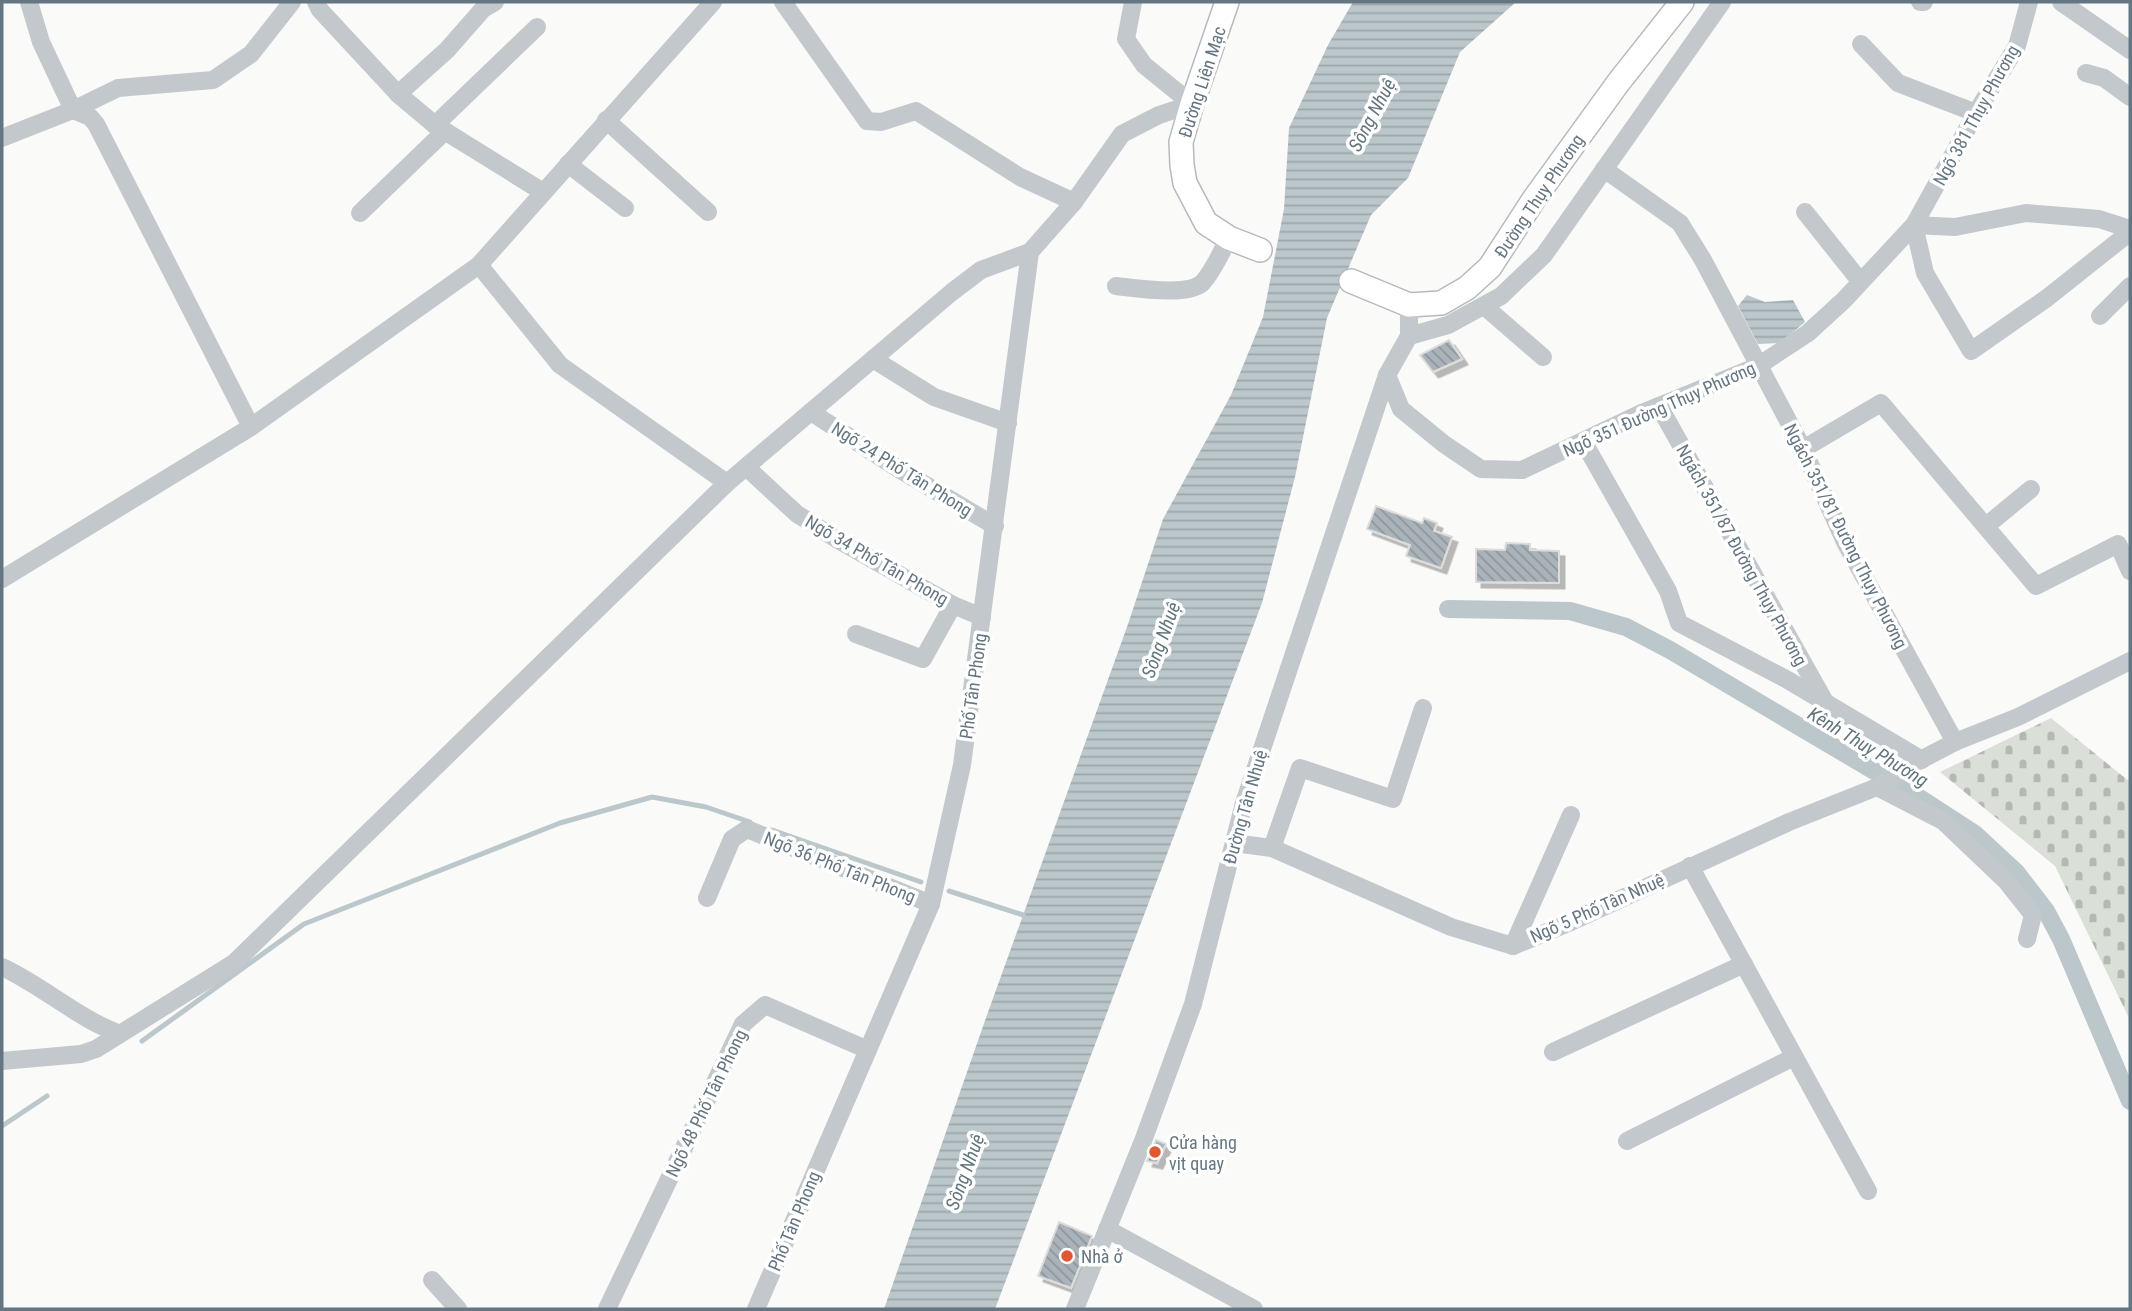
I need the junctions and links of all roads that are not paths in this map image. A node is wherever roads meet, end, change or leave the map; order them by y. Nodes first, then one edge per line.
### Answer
1 (29, 2) edge
2 (292, 2) edge
3 (316, 2) edge
4 (495, 2) edge
5 (713, 2) edge
6 (783, 2) edge
7 (1133, 2) edge
8 (1227, 2) edge
9 (1682, 2) edge
10 (1722, 2) edge
11 (2029, 2) edge
12 (2061, 2) edge
13 (537, 27) dead end
14 (1861, 44) dead end
15 (2130, 50) edge
16 (2086, 73) dead end
17 (398, 94) junction
18 (2130, 97) edge
19 (1192, 104) junction
20 (73, 110) junction
21 (1976, 113) junction
22 (606, 120) junction
23 (440, 128) junction
24 (2, 138) edge
25 (568, 164) junction
26 (1604, 169) junction
27 (543, 192) junction
28 (1074, 202) junction
29 (625, 208) dead end
30 (708, 212) dead end
31 (1805, 212) dead end
32 (360, 213) dead end
33 (1914, 225) junction
34 (2130, 231) edge
35 (1229, 238) junction
36 (1260, 250) dead end
37 (1030, 252) junction
38 (478, 265) junction
39 (1351, 281) dead end
40 (1860, 281) junction
41 (1116, 286) dead end
42 (2130, 286) edge
43 (1409, 305) junction
44 (1484, 306) junction
45 (2100, 316) dead end
46 (1409, 336) junction
47 (1544, 357) dead end
48 (873, 359) junction
49 (1758, 366) junction
50 (1387, 375) junction
51 (1658, 406) junction
52 (811, 412) junction
53 (1008, 423) junction
54 (251, 427) junction
55 (1583, 441) junction
56 (1803, 449) junction
57 (746, 467) junction
58 (727, 483) junction
59 (2031, 489) dead end
60 (995, 526) junction
61 (1986, 526) junction
62 (2130, 570) edge
63 (2, 579) edge
64 (953, 605) junction
65 (982, 617) junction
66 (856, 634) dead end
67 (2130, 661) edge
68 (1826, 704) junction
69 (1423, 708) dead end
70 (1955, 742) junction
71 (1918, 762) junction
72 (1877, 788) junction
73 (1571, 815) dead end
74 (1234, 843) junction
75 (1272, 848) junction
76 (1690, 866) junction
77 (707, 898) dead end
78 (931, 904) junction
79 (2027, 939) dead end
80 (1513, 946) junction
81 (1744, 964) junction
82 (2, 967) edge
83 (120, 1034) junction
84 (868, 1050) junction
85 (1553, 1052) dead end
86 (1794, 1057) junction
87 (2, 1061) edge
88 (1627, 1141) dead end
89 (1868, 1191) dead end
90 (1107, 1229) junction
91 (432, 1280) dead end
92 (458, 1309) edge
93 (607, 1309) edge
94 (756, 1309) edge
95 (1075, 1309) edge
96 (1254, 1309) edge

1 - 20 street
2 - 20 street
3 - 17 street
4 - 17 street
5 - 22 street
6 - 28 street
7 - 19 street
8 - 19 main road, Đường Liên Mạc
9 - 43 main road, Đường Thụy Phương
10 - 26 street, Đường Thụy Phương
11 - 21 street, Ngõ 381 Thụy Phương
12 - 15 street
13 - 23 street
14 - 21 street
16 - 18 street
17 - 23 street
19 - 28 street
19 - 35 main road, Đường Liên Mạc
20 - 24 street
20 - 54 street
21 - 33 street, Ngõ 381 Thụy Phương
22 - 25 street
22 - 30 street
23 - 27 street
23 - 32 street
25 - 27 street
25 - 29 street
26 - 44 street, Đường Thụy Phương
26 - 49 street, Ngách 351/81 Đường Thụy Phương
27 - 38 street
28 - 37 street
31 - 40 street
33 - 34 street
33 - 34 street
33 - 40 street, Ngõ 351 Đường Thụy Phương
35 - 36 main road, Đường Liên Mạc
35 - 41 street
37 - 48 street
37 - 53 street, Phố Tân Phong
38 - 54 street
38 - 58 street
39 - 43 main road, Đường Thụy Phương
40 - 49 street, Ngõ 351 Đường Thụy Phương
42 - 45 street
43 - 46 street, Đường Tân Nhuệ
44 - 46 street, Đường Thụy Phương
44 - 47 street
46 - 50 street, Đường Tân Nhuệ
48 - 52 street
48 - 53 street
49 - 51 street, Ngõ 351 Đường Thụy Phương
49 - 56 street, Ngách 351/81 Đường Thụy Phương
50 - 55 street, Ngõ 351 Đường Thụy Phương
50 - 74 street, Đường Tân Nhuệ
51 - 55 street, Ngõ 351 Đường Thụy Phương
51 - 68 street, Ngách 351/87 Đường Thụy Phương
52 - 57 street
52 - 60 street, Ngõ 24 Phố Tân Phong
53 - 60 street, Phố Tân Phong
54 - 63 street
55 - 68 street
56 - 61 street
56 - 70 street, Ngách 351/81 Đường Thụy Phương
57 - 58 street
57 - 64 street, Ngõ 34 Phố Tân Phong
58 - 83 street
59 - 61 street
60 - 65 street, Phố Tân Phong
61 - 62 street
64 - 65 street, Ngõ 34 Phố Tân Phong
64 - 66 street
65 - 78 street, Phố Tân Phong
67 - 70 street, Ngõ 5 Phố Tân Nhuệ
68 - 71 street
69 - 75 street
70 - 71 street, Ngõ 5 Phố Tân Nhuệ
71 - 72 street, Ngõ 5 Phố Tân Nhuệ
72 - 76 street, Ngõ 5 Phố Tân Nhuệ
72 - 79 street
73 - 80 street
74 - 75 street, Ngõ 5 Phố Tân Nhuệ
74 - 90 street, Đường Tân Nhuệ
75 - 80 street, Ngõ 5 Phố Tân Nhuệ
76 - 80 street, Ngõ 5 Phố Tân Nhuệ
76 - 81 street
77 - 78 street, Ngõ 36 Phố Tân Phong
78 - 84 street, Phố Tân Phong
81 - 85 street
81 - 86 street
82 - 83 street
83 - 87 street
84 - 93 street, Ngõ 48 Phố Tân Phong
84 - 94 street, Phố Tân Phong
86 - 88 street
86 - 89 street
90 - 95 street, Đường Tân Nhuệ
90 - 96 street
91 - 92 street

